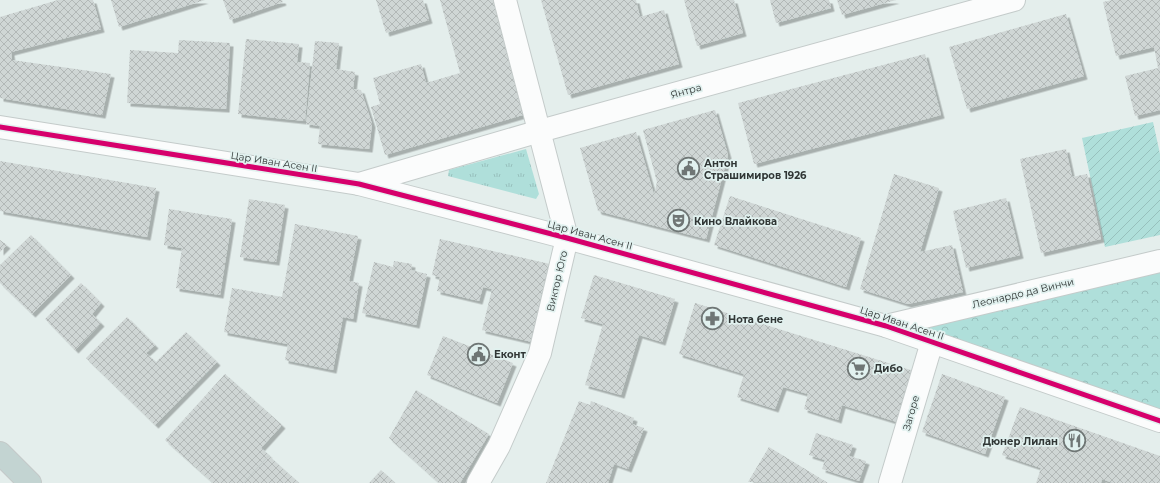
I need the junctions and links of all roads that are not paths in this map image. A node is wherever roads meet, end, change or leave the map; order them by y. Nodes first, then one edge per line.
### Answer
1 (505, 0) edge
2 (1014, 0) edge
3 (0, 127) edge
4 (540, 131) junction
5 (359, 184) junction
6 (567, 238) junction
7 (1160, 261) edge
8 (886, 326) junction
9 (932, 342) junction
10 (1160, 421) edge
11 (0, 453) edge
12 (30, 483) edge
13 (478, 483) edge
14 (890, 483) edge

1 - 4 street, Виктор Юго
2 - 4 street, Янтра
3 - 5 street, Цар Иван Асен II
4 - 5 street, Янтра
4 - 6 street, Виктор Юго
5 - 6 street, Цар Иван Асен II
6 - 8 street, Цар Иван Асен II
6 - 13 street, Виктор Юго
7 - 8 street, Леонардо да Винчи
8 - 9 street, Цар Иван Асен II
9 - 10 street, Цар Иван Асен II
9 - 14 street, Загоре
11 - 12 highway

